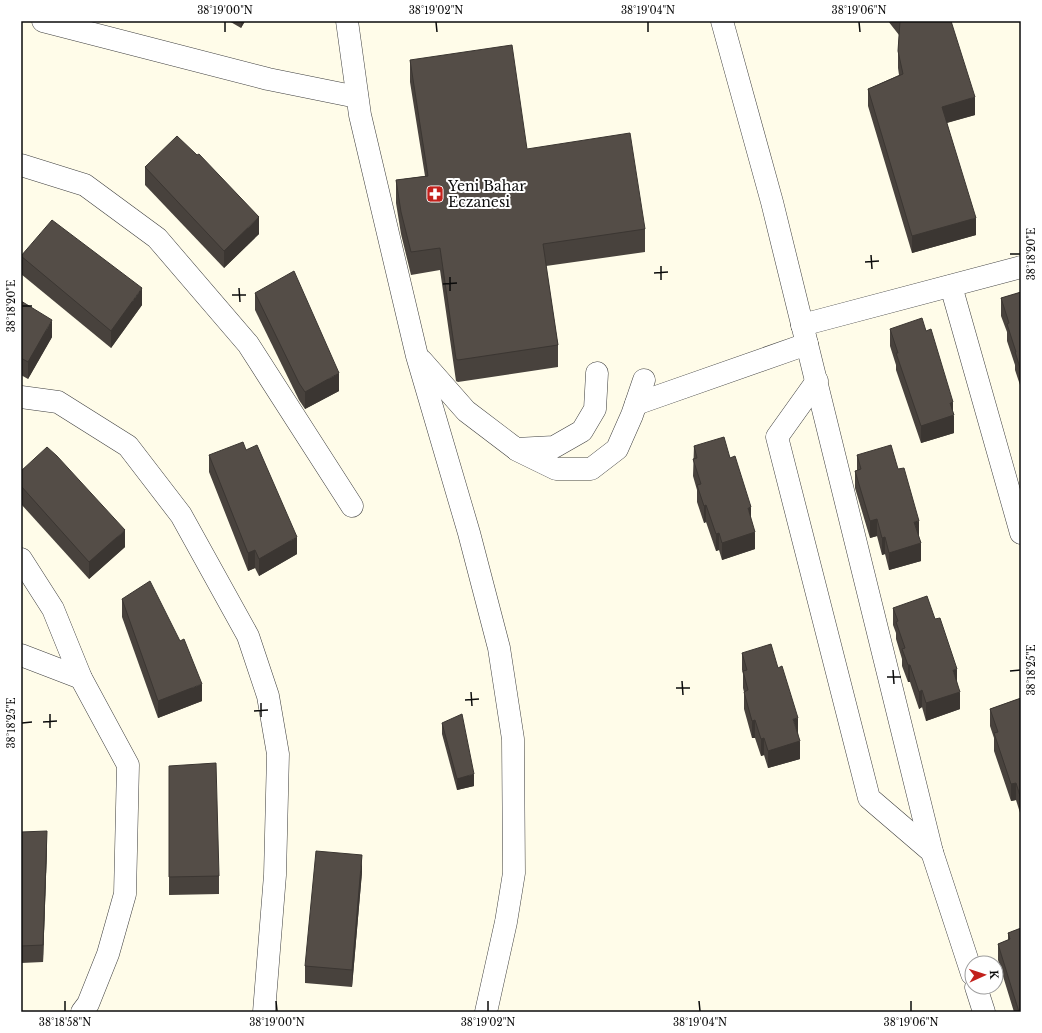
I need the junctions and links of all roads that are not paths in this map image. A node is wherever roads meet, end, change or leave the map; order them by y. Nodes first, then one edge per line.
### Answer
1 (43, 21) edge
2 (722, 21) edge
3 (352, 22) edge
4 (357, 97) junction
5 (21, 165) edge
6 (1021, 267) edge
7 (951, 286) junction
8 (805, 334) junction
9 (417, 356) junction
10 (597, 373) dead end
11 (644, 380) dead end
12 (817, 381) junction
13 (21, 397) edge
14 (636, 404) junction
15 (516, 449) junction
16 (352, 506) dead end
17 (1021, 533) edge
18 (21, 559) edge
19 (21, 655) edge
20 (81, 678) junction
21 (932, 852) junction
22 (966, 955) edge
23 (979, 995) edge
24 (82, 1012) edge
25 (264, 1012) edge
26 (486, 1012) edge
27 (984, 1012) edge

1 - 4 street
2 - 8 street
3 - 4 street
4 - 9 street
5 - 16 street
6 - 7 street
7 - 8 street
7 - 17 street
8 - 12 street
8 - 14 street
9 - 15 street
9 - 26 street
10 - 15 street
11 - 14 street
12 - 21 street
12 - 21 street
13 - 25 street
14 - 15 street
18 - 20 street
19 - 20 street
20 - 24 street
21 - 22 street
23 - 27 street

